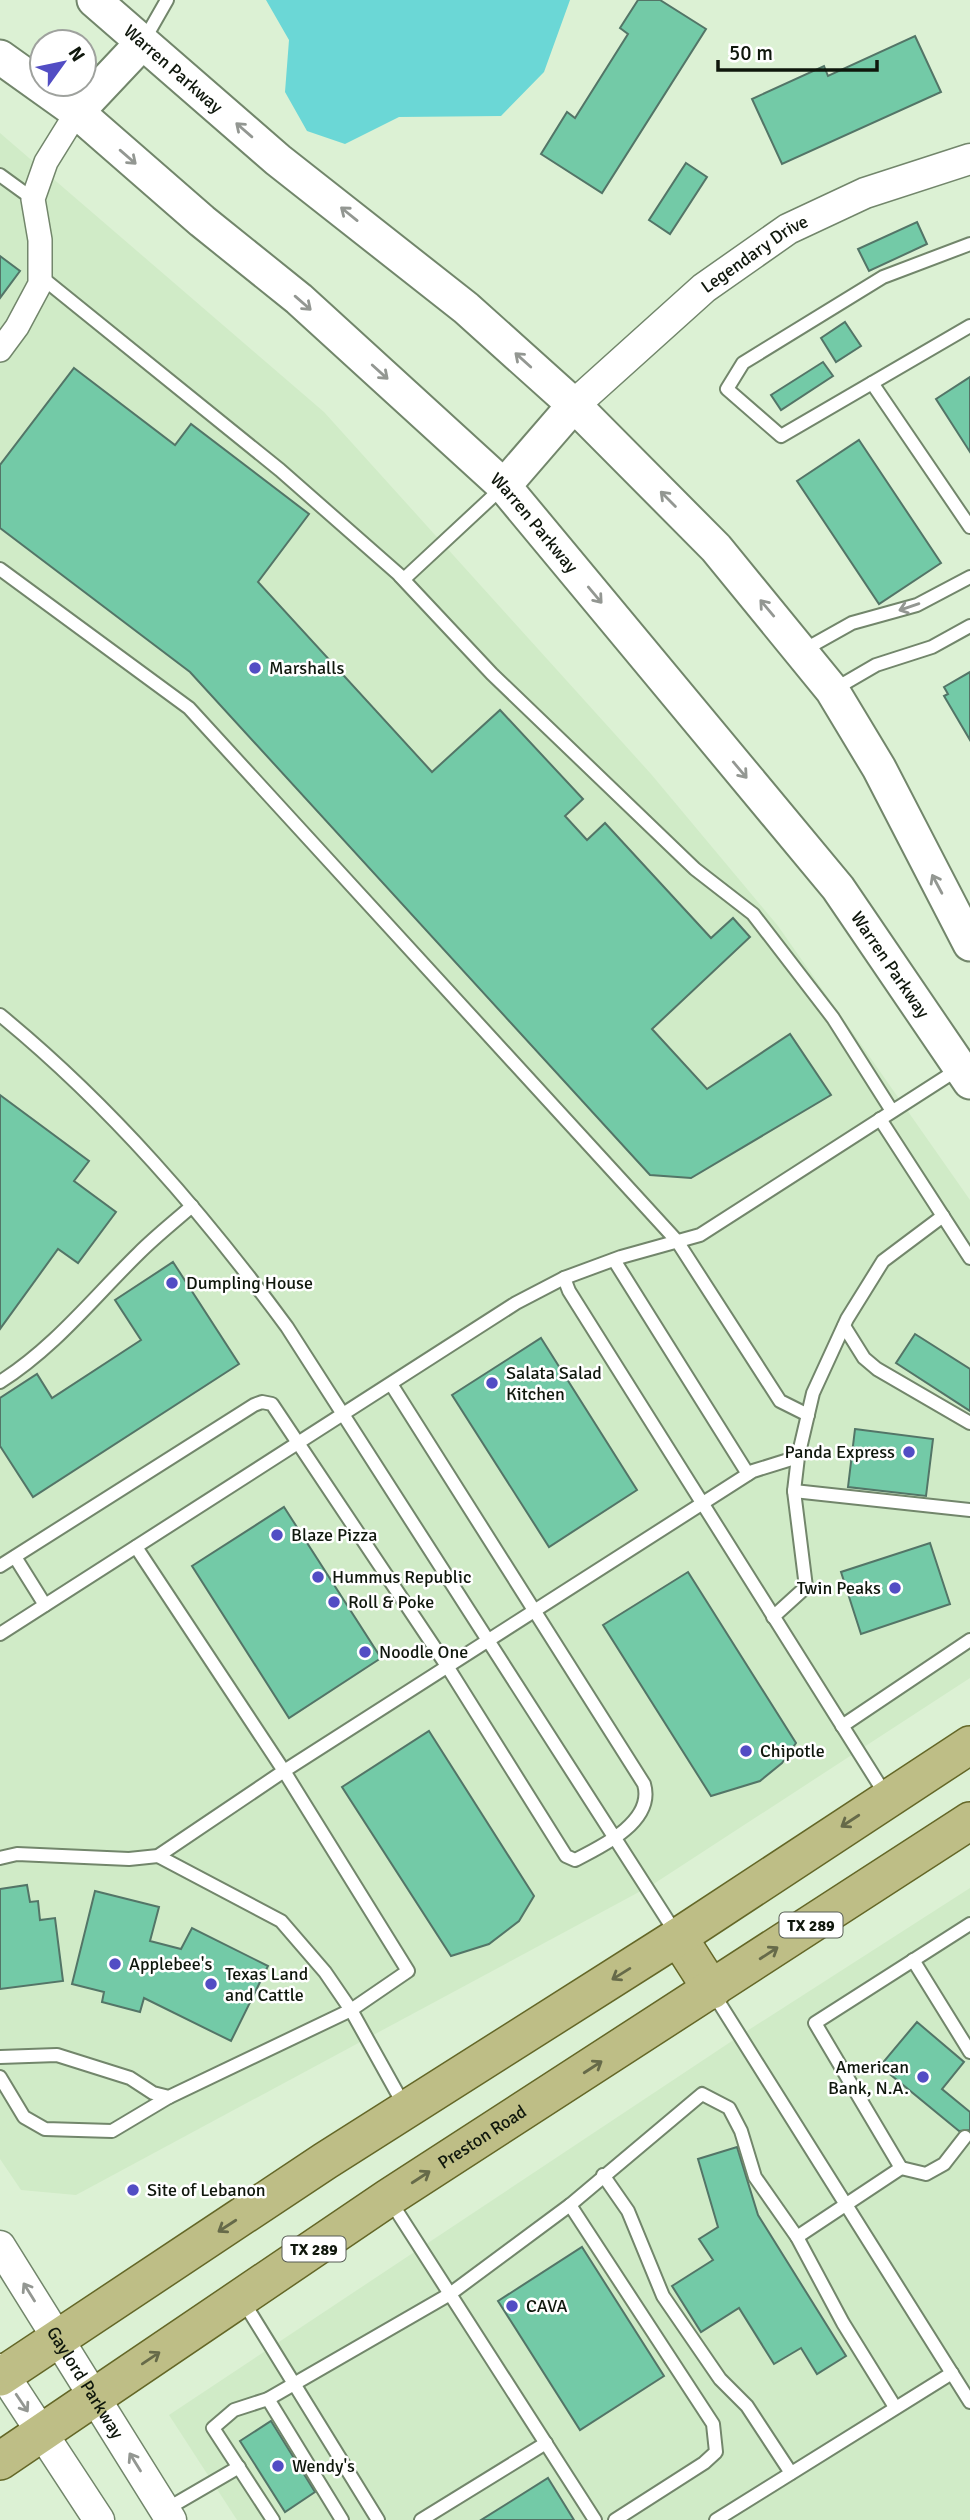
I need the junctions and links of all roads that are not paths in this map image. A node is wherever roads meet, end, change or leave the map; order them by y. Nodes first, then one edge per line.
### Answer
1 (93, 0) edge
2 (167, 0) edge
3 (142, 43) junction
4 (0, 57) edge
5 (77, 112) junction
6 (970, 159) edge
7 (0, 175) edge
8 (33, 199) junction
9 (970, 244) edge
10 (40, 276) junction
11 (970, 326) edge
12 (0, 350) edge
13 (872, 383) junction
14 (575, 405) junction
15 (504, 486) junction
16 (970, 527) edge
17 (0, 569) edge
18 (400, 576) junction
19 (970, 577) edge
20 (970, 626) edge
21 (801, 652) junction
22 (832, 690) junction
23 (970, 944) edge
24 (0, 1014) edge
25 (967, 1070) edge
26 (892, 1111) junction
27 (880, 1119) junction
28 (192, 1206) junction
29 (943, 1216) junction
30 (677, 1241) junction
31 (970, 1258) edge
32 (614, 1260) junction
33 (564, 1278) junction
34 (844, 1326) junction
35 (0, 1382) edge
36 (391, 1384) junction
37 (343, 1415) junction
38 (808, 1415) junction
39 (970, 1423) edge
40 (299, 1443) junction
41 (798, 1457) junction
42 (748, 1474) junction
43 (794, 1491) junction
44 (703, 1505) junction
45 (970, 1510) edge
46 (136, 1546) junction
47 (15, 1557) junction
48 (0, 1566) edge
49 (45, 1605) junction
50 (535, 1610) junction
51 (773, 1617) junction
52 (0, 1634) edge
53 (489, 1639) junction
54 (970, 1640) edge
55 (447, 1666) junction
56 (842, 1726) junction
57 (970, 1745) edge
58 (284, 1771) junction
59 (887, 1797) junction
60 (970, 1821) edge
61 (614, 1837) junction
62 (158, 1856) junction
63 (0, 1858) edge
64 (970, 1924) edge
65 (678, 1937) junction
66 (913, 1960) junction
67 (712, 1990) junction
68 (351, 2010) junction
69 (970, 2052) edge
70 (0, 2057) edge
71 (0, 2077) edge
72 (169, 2097) junction
73 (407, 2109) junction
74 (965, 2137) dead end
75 (901, 2168) junction
76 (603, 2175) junction
77 (388, 2198) junction
78 (570, 2205) junction
79 (847, 2205) junction
80 (797, 2237) junction
81 (0, 2246) edge
82 (450, 2294) junction
83 (241, 2298) junction
84 (58, 2338) junction
85 (951, 2372) junction
86 (1, 2374) edge
87 (293, 2382) junction
88 (94, 2396) junction
89 (268, 2399) junction
90 (970, 2402) edge
91 (895, 2407) junction
92 (41, 2431) junction
93 (546, 2443) junction
94 (0, 2461) edge
95 (239, 2468) junction
96 (791, 2473) junction
97 (168, 2515) edge
98 (99, 2520) edge
99 (273, 2520) edge
100 (342, 2520) edge
101 (378, 2520) edge
102 (421, 2520) edge
103 (595, 2520) edge
104 (615, 2520) edge
105 (716, 2520) edge

1 - 3 main road, Warren Parkway
2 - 3 lane
3 - 5 main road
14 -> 3 main road, Warren Parkway
4 - 5 main road, Warren Parkway
5 - 8 street
5 -> 15 main road, Warren Parkway
6 - 14 street, Legendary Drive
7 - 8 lane
8 - 10 street
9 - 13 lane
10 - 12 street
10 - 18 lane
11 - 13 lane
13 - 16 lane
14 - 15 main road
21 -> 14 main road, Warren Parkway
15 - 18 lane
15 -> 25 main road, Warren Parkway
17 - 30 lane
18 - 26 lane
19 -> 21 lane
20 - 22 lane
21 - 22 main road, Warren Parkway
23 -> 22 main road, Warren Parkway
24 - 28 lane
25 - 26 lane
26 - 27 lane
27 - 29 lane
27 - 30 lane
28 - 35 lane
28 - 37 lane
29 - 31 lane
29 - 34 lane
30 - 32 lane
30 - 38 lane
32 - 33 lane
32 - 42 lane
33 - 36 lane
33 - 44 lane
34 - 38 lane
34 - 39 lane
36 - 37 lane
36 - 50 lane
37 - 40 lane
37 - 53 lane
38 - 41 lane
40 - 46 lane
40 - 47 lane
40 - 55 lane
41 - 42 lane
41 - 43 lane
42 - 44 lane
43 - 45 lane
43 - 51 lane
44 - 50 lane
44 - 51 lane
46 - 49 lane
46 - 58 lane
47 - 48 lane
47 - 49 lane
49 - 52 lane
50 - 53 lane
50 - 61 lane
51 - 56 lane
53 - 55 lane
53 - 61 lane
54 - 56 lane
55 - 58 lane
55 - 61 lane
56 - 59 lane
57 - 59 main road
58 - 62 lane
58 - 68 lane
59 -> 65 main road
67 -> 60 main road, Preston Road / TX 289
61 - 65 lane
62 - 63 lane
62 - 68 lane
64 - 66 lane
65 - 67 main road
65 -> 73 main road
66 - 69 lane
66 - 75 lane
77 -> 67 main road, Preston Road / TX 289
67 - 79 lane
68 - 72 lane
68 - 73 lane
70 - 72 lane
71 - 72 lane
73 -> 84 main road
74 - 75 lane
75 - 79 lane
76 - 78 lane
76 - 80 lane
76 - 96 lane
77 - 82 lane
77 - 83 main road, Preston Road / TX 289
78 - 82 lane
78 - 104 lane
79 - 80 lane
79 - 85 lane
80 - 91 lane
84 -> 81 street, Gaylord Parkway
82 - 87 lane
82 - 93 lane
83 - 87 lane
88 -> 83 main road, Preston Road / TX 289
84 - 86 main road
84 - 88 street, Gaylord Parkway
85 - 90 lane
85 - 91 lane
86 -> 92 street
87 - 89 lane
87 - 101 lane
88 - 92 main road, Preston Road / TX 289
97 -> 88 street, Gaylord Parkway
89 - 95 lane
89 - 100 lane
91 - 96 lane
92 - 94 main road, Preston Road / TX 289
92 - 98 street
93 - 102 lane
93 - 103 lane
95 - 97 lane
95 - 99 lane
96 - 105 lane

